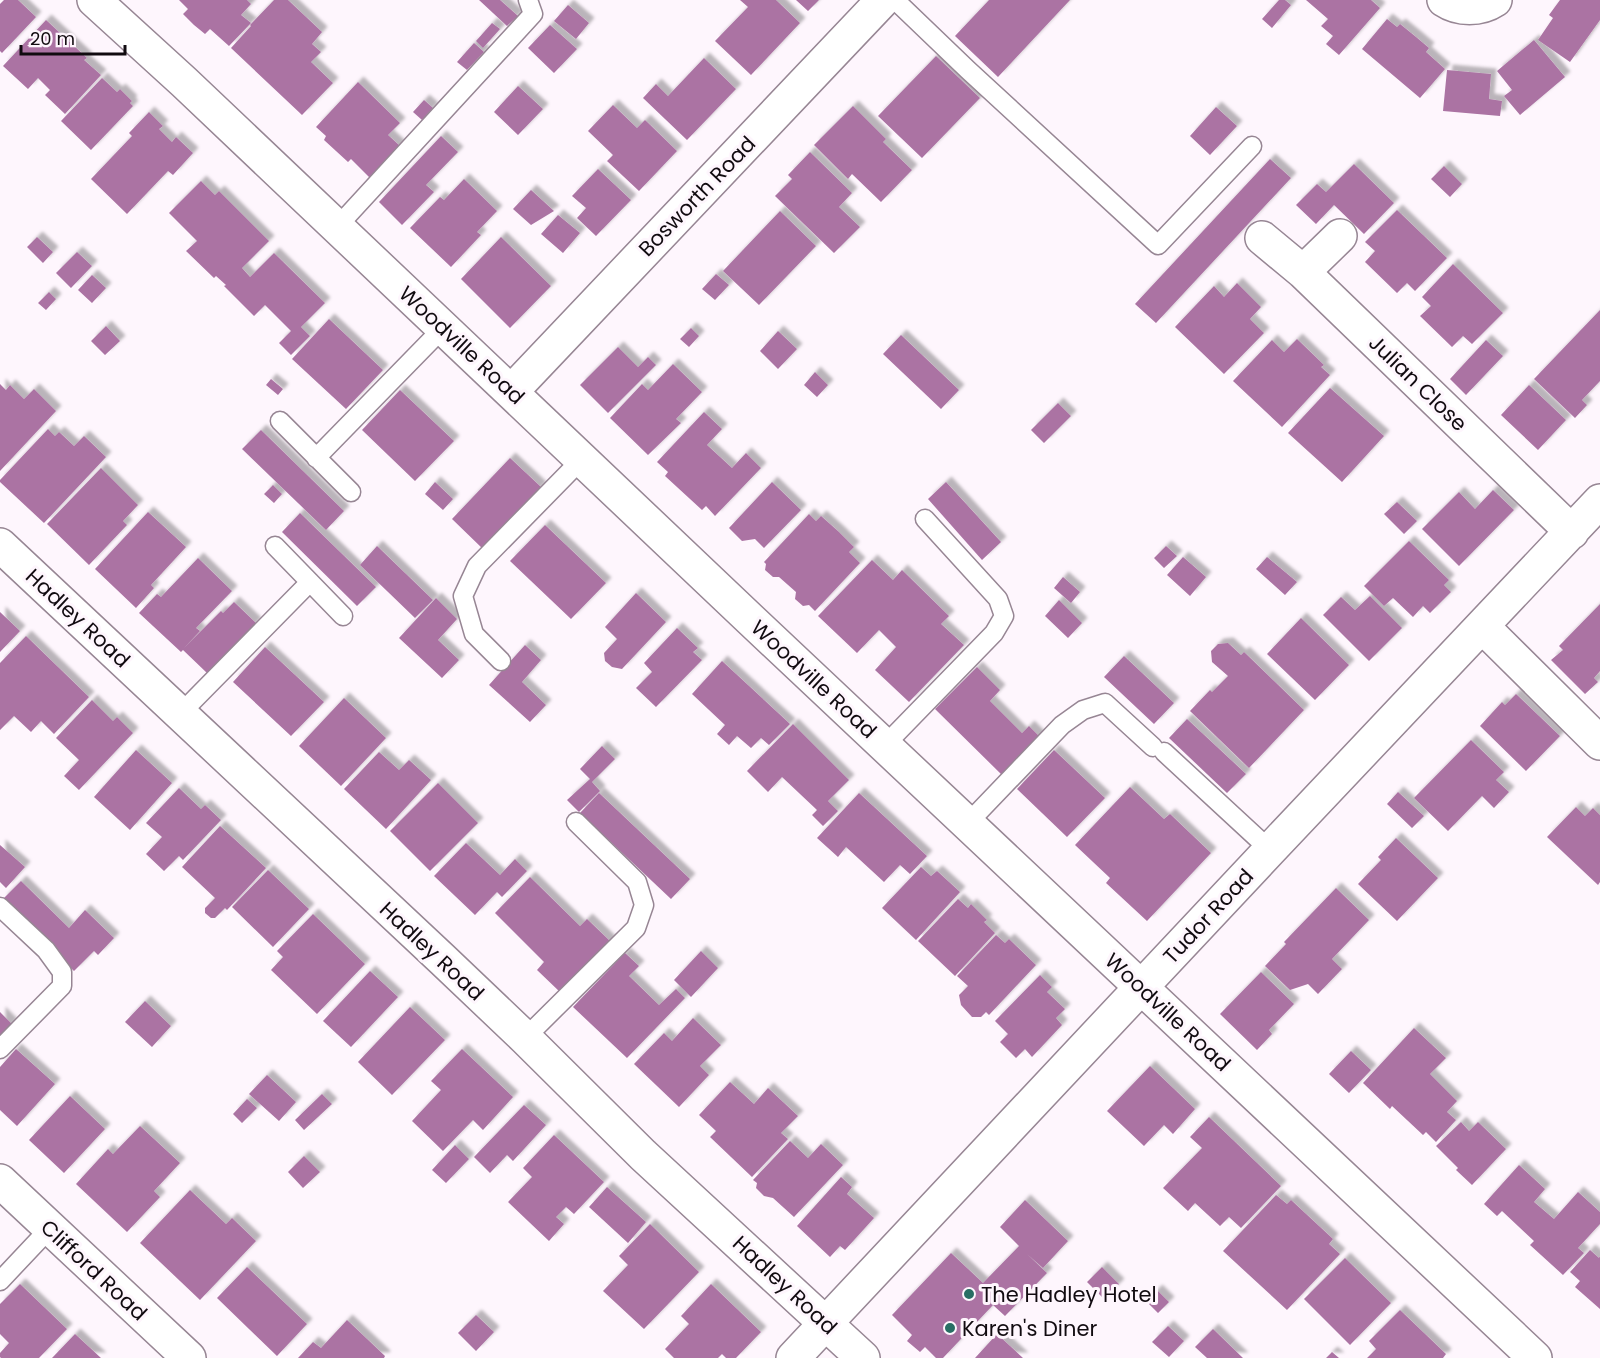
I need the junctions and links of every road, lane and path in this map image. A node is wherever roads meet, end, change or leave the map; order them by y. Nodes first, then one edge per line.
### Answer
1 (528, 0) edge
2 (883, 0) edge
3 (895, 0) edge
4 (1444, 0) edge
5 (1495, 0) edge
6 (97, 1) edge
7 (1252, 146) dead end
8 (337, 227) junction
9 (1340, 236) dead end
10 (1262, 238) dead end
11 (1303, 272) junction
12 (443, 328) junction
13 (511, 392) junction
14 (280, 421) dead end
15 (316, 458) junction
16 (582, 459) junction
17 (351, 492) dead end
18 (1600, 501) edge
19 (925, 519) dead end
20 (1572, 532) junction
21 (0, 545) edge
22 (275, 546) dead end
23 (310, 582) junction
24 (343, 616) dead end
25 (1482, 626) junction
26 (501, 661) dead end
27 (180, 714) junction
28 (1600, 743) edge
29 (885, 745) junction
30 (576, 822) dead end
31 (968, 823) junction
32 (1270, 850) junction
33 (0, 907) edge
34 (1142, 987) junction
35 (525, 1038) junction
36 (0, 1049) edge
37 (0, 1181) edge
38 (50, 1228) junction
39 (0, 1281) edge
40 (825, 1323) junction
41 (1524, 1354) edge
42 (189, 1358) edge
43 (793, 1358) edge
44 (863, 1358) edge

1 - 8 lane
2 - 13 street, Bosworth Road
3 - 7 lane
4 - 5 street
6 - 8 street, Woodville Road
8 - 12 street, Woodville Road
9 - 11 street
10 - 11 street, Julian Close
11 - 20 street, Julian Close
12 - 13 street, Woodville Road
12 - 15 lane
13 - 16 street, Woodville Road
14 - 15 lane
15 - 17 lane
16 - 26 lane
16 - 29 street, Woodville Road
18 - 20 street, Tudor Road
19 - 29 lane
20 - 25 street, Tudor Road
21 - 27 street, Hadley Road
22 - 23 lane
23 - 24 lane
23 - 27 lane
25 - 28 street
25 - 32 street, Tudor Road
27 - 35 street, Hadley Road
29 - 31 street, Woodville Road
30 - 35 lane
31 - 32 lane
31 - 34 street, Woodville Road
32 - 34 street, Tudor Road
33 - 36 lane
34 - 40 street, Tudor Road
34 - 41 street, Woodville Road
35 - 40 street, Hadley Road
37 - 38 street, Clifford Road
38 - 39 lane
38 - 42 street, Clifford Road
40 - 43 street, Tudor Road
40 - 44 street, Hadley Road

